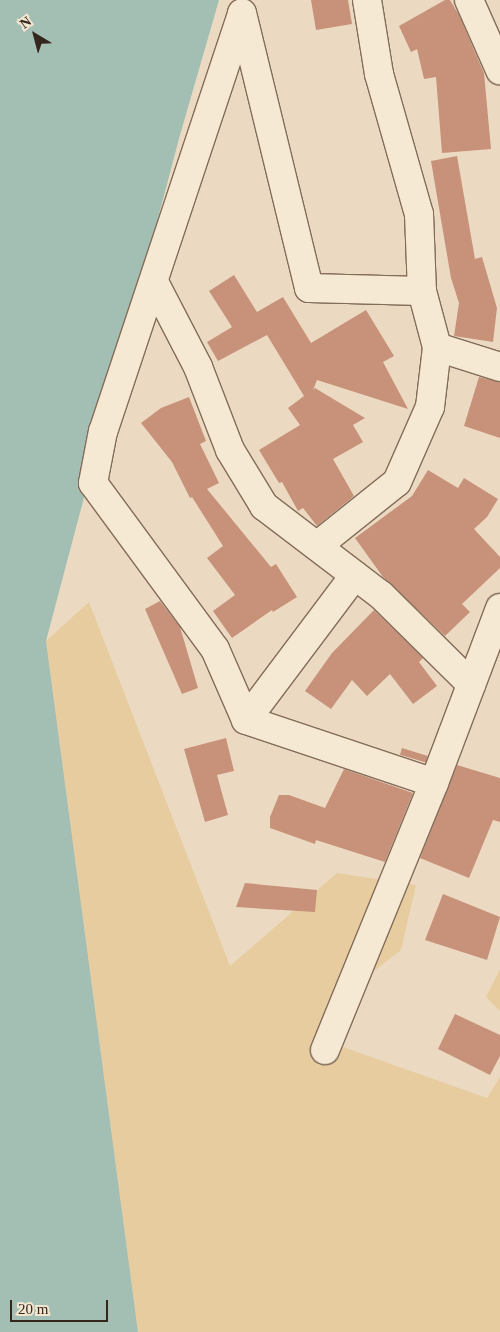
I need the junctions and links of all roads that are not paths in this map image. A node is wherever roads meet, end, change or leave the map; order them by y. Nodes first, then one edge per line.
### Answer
1 (367, 0) edge
2 (469, 0) edge
3 (243, 7) edge
4 (500, 70) edge
5 (154, 282) junction
6 (422, 291) junction
7 (437, 348) junction
8 (500, 367) edge
9 (317, 546) junction
10 (355, 575) junction
11 (500, 608) edge
12 (471, 684) junction
13 (246, 720) junction
14 (434, 782) junction
15 (325, 1050) dead end

1 - 6 street
2 - 4 street
3 - 5 street
3 - 6 street
5 - 9 street
5 - 13 street
6 - 7 street
7 - 8 street
7 - 9 street
9 - 10 street
10 - 12 street
10 - 13 street
11 - 12 street
12 - 14 street
13 - 14 street
14 - 15 street

